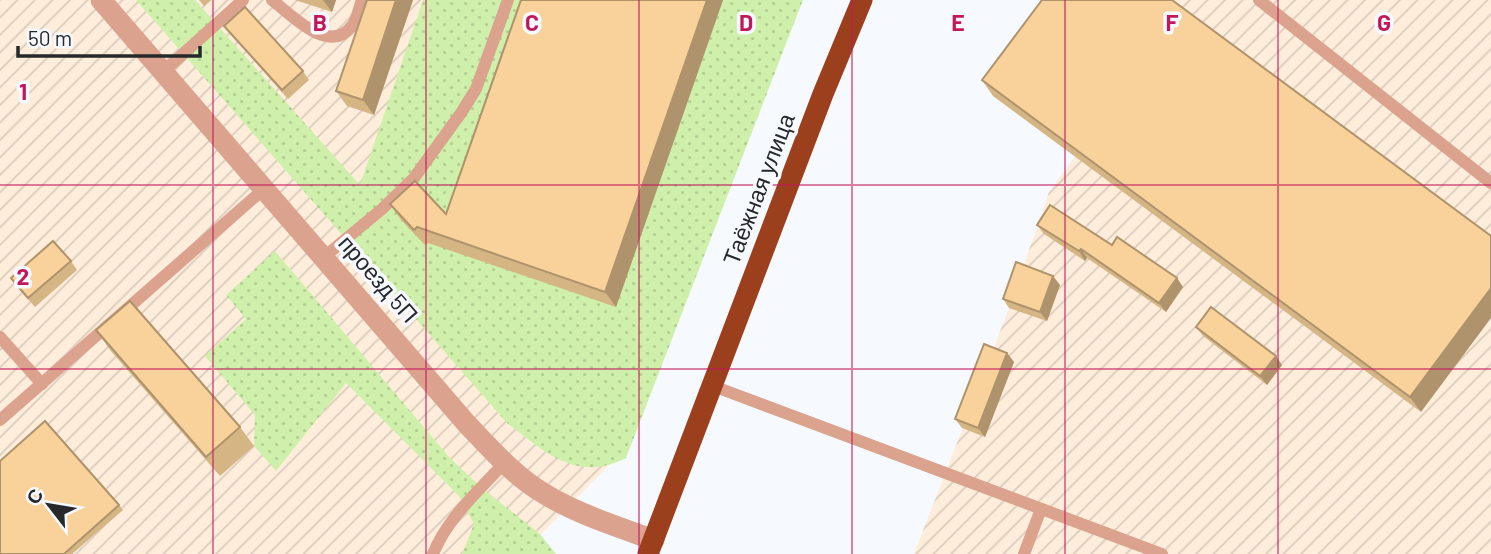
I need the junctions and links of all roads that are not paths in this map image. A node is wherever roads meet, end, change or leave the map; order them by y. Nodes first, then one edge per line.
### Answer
1 (101, 0) edge
2 (243, 0) edge
3 (272, 0) edge
4 (362, 0) edge
5 (508, 0) edge
6 (862, 0) edge
7 (1259, 0) edge
8 (164, 71) junction
9 (1491, 183) edge
10 (265, 188) junction
11 (324, 257) junction
12 (0, 337) edge
13 (41, 384) junction
14 (713, 386) junction
15 (0, 420) edge
16 (505, 463) junction
17 (1041, 509) junction
18 (651, 547) edge
19 (433, 554) edge
20 (1024, 554) edge
21 (1162, 554) edge

1 - 8 street, проезд 5П
2 - 8 lane
3 - 4 lane
5 - 11 lane
6 - 14 highway, Таёжная улица
7 - 9 lane
8 - 10 street, проезд 5П
10 - 11 street, проезд 5П
10 - 13 lane
11 - 16 street, проезд 5П
12 - 13 lane
13 - 15 lane
14 - 17 lane
14 - 18 highway, Таёжная улица
16 - 18 street, проезд 5П
16 - 19 lane
17 - 20 lane
17 - 21 lane

